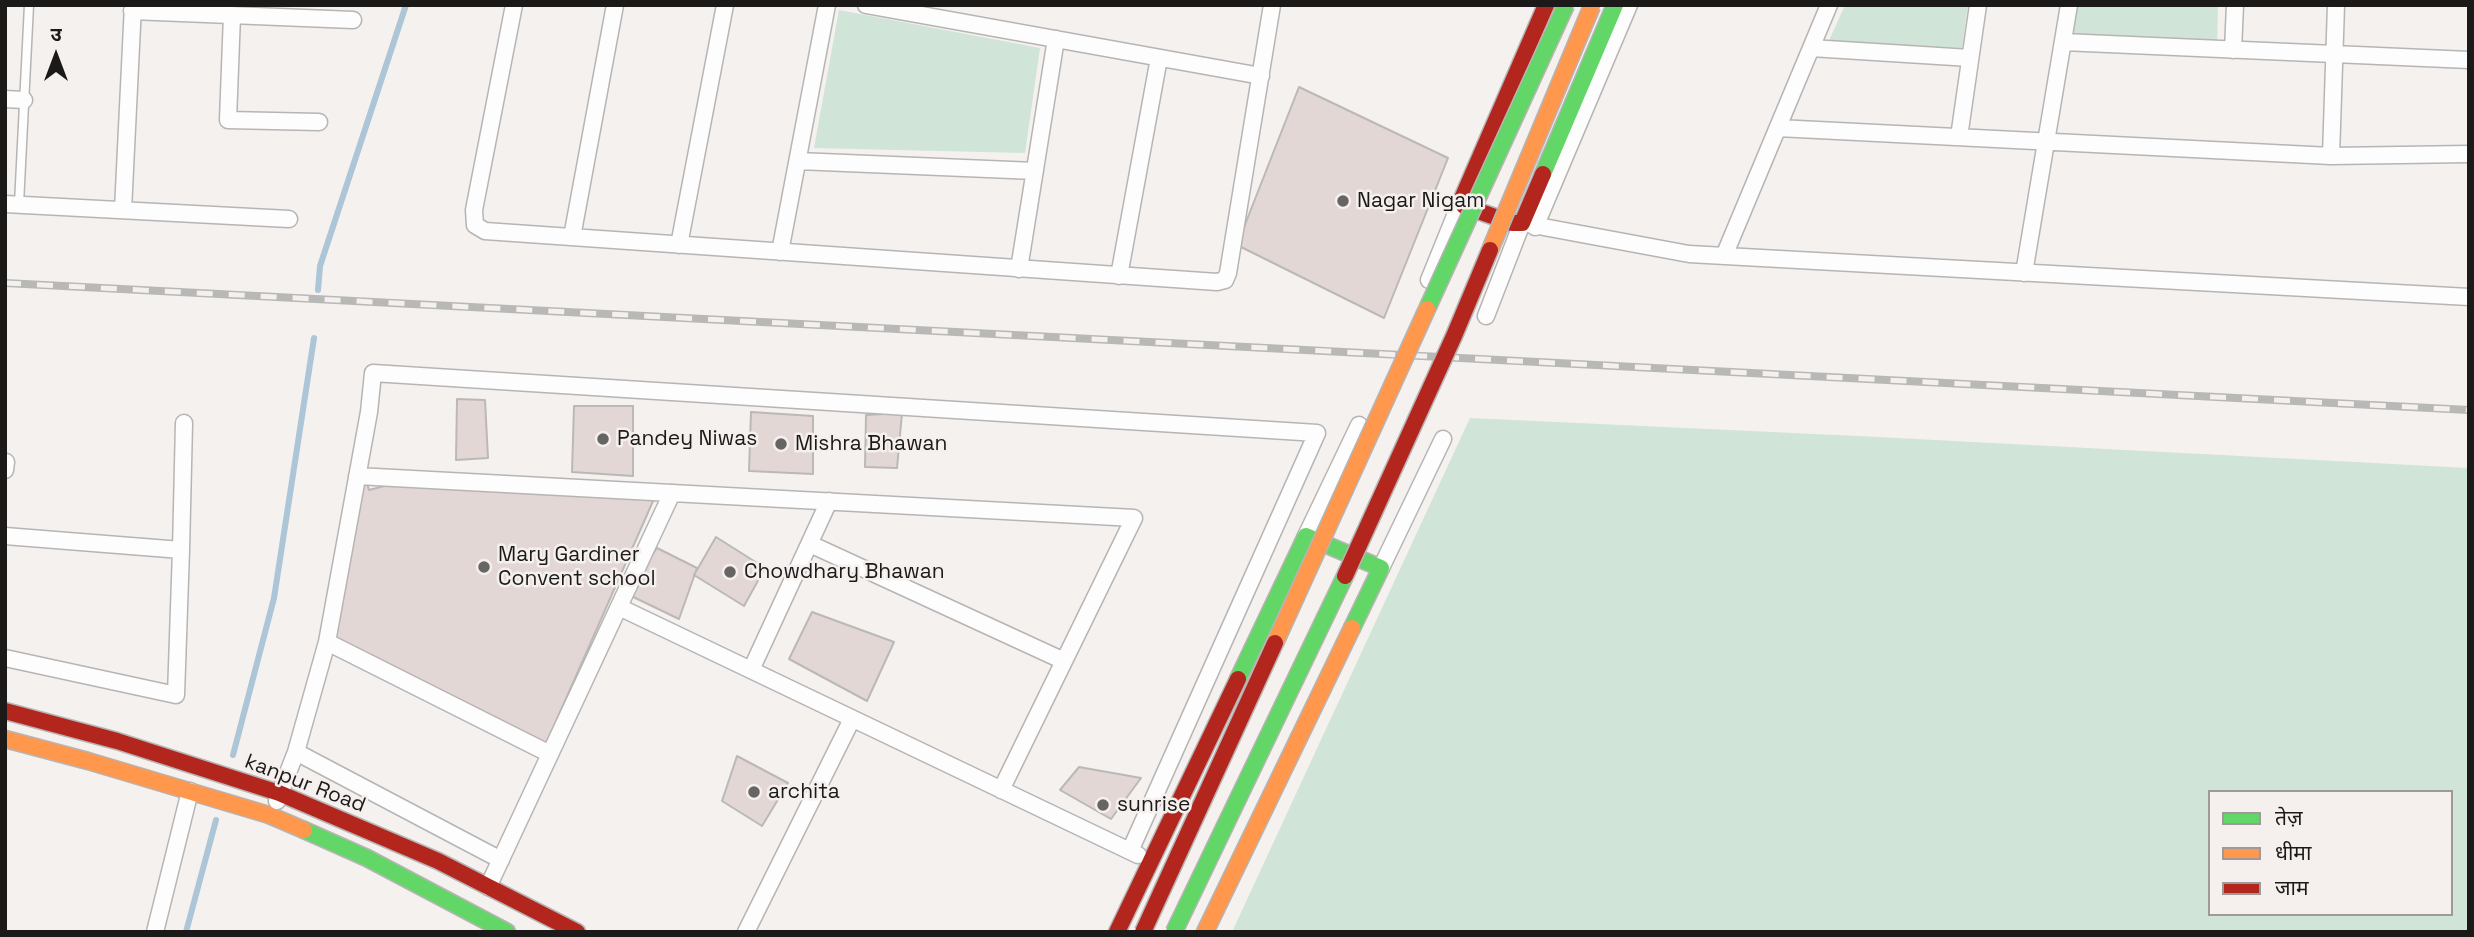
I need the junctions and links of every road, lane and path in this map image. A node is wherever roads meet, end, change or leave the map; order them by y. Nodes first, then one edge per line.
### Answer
1 (29, 5) edge
2 (514, 5) edge
3 (615, 5) edge
4 (725, 5) edge
5 (827, 5) edge
6 (1272, 5) edge
7 (1546, 5) edge
8 (1566, 5) edge
9 (1593, 5) edge
10 (1829, 5) edge
11 (1978, 5) edge
12 (2069, 5) edge
13 (2235, 5) edge
14 (2336, 5) edge
15 (877, 6) edge
16 (1615, 6) edge
17 (132, 8) edge
18 (232, 15) junction
19 (353, 20) dead end
20 (1056, 39) junction
21 (2063, 42) junction
22 (1811, 48) junction
23 (2234, 50) junction
24 (2334, 54) junction
25 (1158, 58) junction
26 (1970, 58) junction
27 (2469, 60) edge
28 (1261, 76) junction
29 (5, 99) edge
30 (24, 100) junction
31 (319, 122) dead end
32 (1778, 128) junction
33 (1959, 137) junction
34 (2046, 141) junction
35 (2469, 154) edge
36 (2331, 156) junction
37 (797, 161) junction
38 (1035, 171) junction
39 (1461, 201) junction
40 (12, 204) edge
41 (123, 211) junction
42 (289, 219) dead end
43 (1528, 225) junction
44 (572, 237) junction
45 (679, 245) junction
46 (780, 252) junction
47 (1724, 256) junction
48 (1020, 269) junction
49 (2024, 273) junction
50 (1119, 275) junction
51 (2469, 297) edge
52 (1420, 302) dead end
53 (1486, 316) dead end
54 (184, 423) dead end
55 (1359, 425) dead end
56 (1443, 439) dead end
57 (6, 462) edge
58 (5, 470) edge
59 (357, 476) junction
60 (672, 492) junction
61 (829, 501) junction
62 (5, 536) edge
63 (1306, 536) junction
64 (810, 544) junction
65 (181, 550) junction
66 (1381, 568) junction
67 (619, 607) junction
68 (327, 642) junction
69 (5, 658) edge
70 (1064, 661) junction
71 (751, 670) junction
72 (5, 710) edge
73 (852, 719) junction
74 (5, 739) edge
75 (296, 752) junction
76 (550, 754) junction
77 (190, 790) junction
78 (1001, 790) junction
79 (279, 793) junction
80 (272, 816) junction
81 (1130, 851) junction
82 (501, 860) junction
83 (1150, 862) junction
84 (488, 887) junction
85 (551, 926) edge
86 (155, 932) edge
87 (507, 932) edge
88 (577, 932) edge
89 (746, 932) edge
90 (1117, 932) edge
91 (1143, 932) edge
92 (1174, 932) edge
93 (1205, 932) edge

1 - 30 lane
2 - 44 street
3 - 44 street
4 - 45 street
5 - 37 street
6 - 28 street
7 - 39 street
8 - 91 street, bridge
9 - 92 street, bridge
10 - 22 street
11 - 26 street
12 - 21 street
13 - 23 street
14 - 24 street
15 - 20 street
16 - 43 street
17 - 18 street
17 - 41 street
18 - 19 street
18 - 31 street
20 - 25 street
20 - 38 street
21 - 23 street
21 - 34 street
22 - 26 street
22 - 32 street
23 - 24 street
24 - 27 street
24 - 36 street
25 - 28 street
25 - 50 street
26 - 33 street
28 - 50 street
29 - 30 street
30 - 40 lane
32 - 33 street
32 - 47 street
33 - 34 street
34 - 36 street
34 - 49 street
35 - 36 street
37 - 38 street
37 - 46 street
38 - 48 street
39 - 43 street
39 - 52 street
40 - 41 street
41 - 42 street
43 - 47 street
43 - 53 street
44 - 45 street
45 - 46 street
46 - 48 street
47 - 49 street
48 - 50 street
49 - 51 street
54 - 65 street
55 - 63 street
56 - 66 street
57 - 58 street
59 - 60 street
59 - 68 street
59 - 81 street
60 - 61 street
60 - 67 street
61 - 64 street
61 - 70 street
62 - 65 street
63 - 66 street
63 - 83 street
64 - 70 street
64 - 71 street
65 - 69 street
66 - 93 street
67 - 71 street
67 - 76 street
68 - 75 street
68 - 76 street
70 - 78 street
71 - 73 street
72 - 79 street, kanpur Road
73 - 78 street
73 - 89 street
74 - 77 street
75 - 79 street
75 - 82 street
76 - 82 street
77 - 80 street
77 - 86 street
78 - 81 street
79 - 80 street
79 - 84 street, kanpur Road
80 - 87 street
81 - 83 street
82 - 84 street
83 - 90 street
84 - 85 street, kanpur Road
85 - 88 street, kanpur Road

